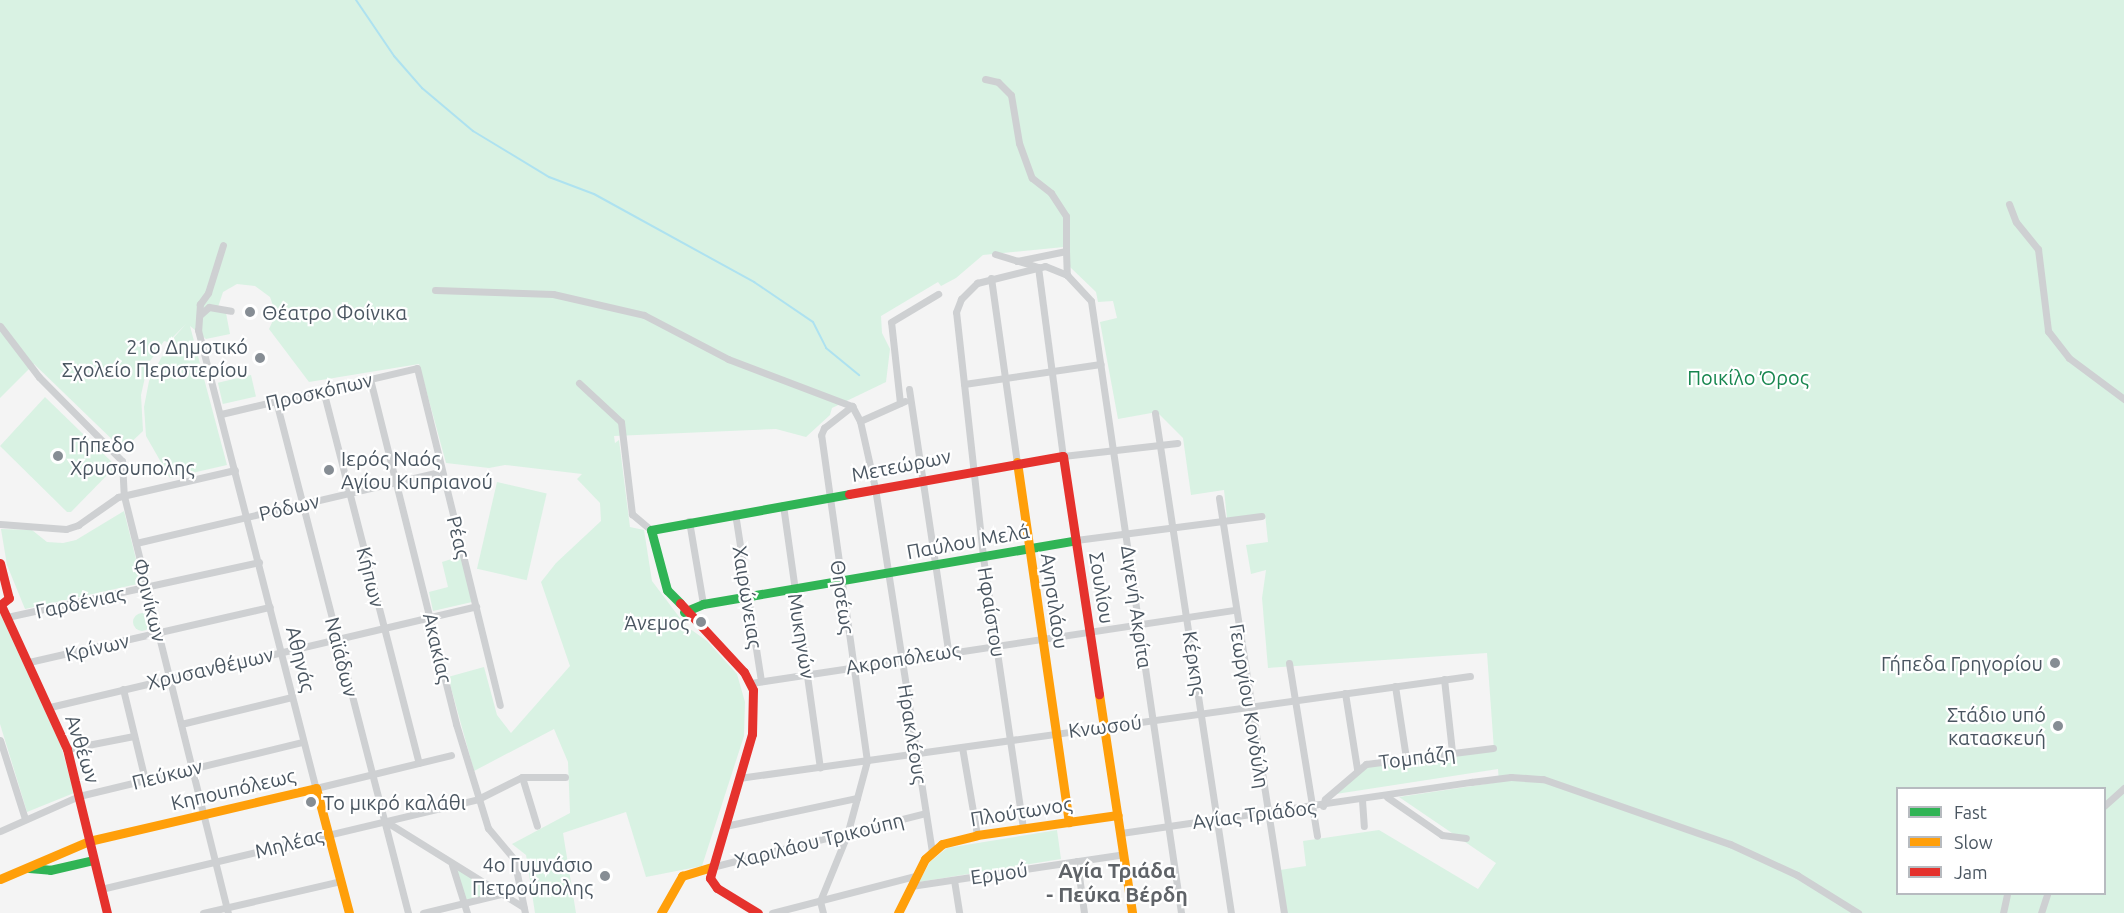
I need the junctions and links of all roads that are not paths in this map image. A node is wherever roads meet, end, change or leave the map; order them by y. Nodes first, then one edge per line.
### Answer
1 (986, 79) dead end
2 (2009, 204) dead end
3 (223, 245) dead end
4 (1066, 251) junction
5 (994, 254) dead end
6 (1015, 261) junction
7 (1038, 267) junction
8 (1067, 275) junction
9 (991, 278) junction
10 (435, 290) dead end
11 (208, 293) junction
12 (938, 294) dead end
13 (209, 307) junction
14 (231, 311) dead end
15 (200, 315) junction
16 (0, 326) edge
17 (1101, 364) junction
18 (417, 368) joint
19 (1052, 371) junction
20 (1005, 378) junction
21 (370, 379) junction
22 (579, 383) dead end
23 (964, 384) junction
24 (909, 389) dead end
25 (323, 390) junction
26 (911, 399) junction
27 (2124, 399) edge
28 (276, 401) junction
29 (900, 403) junction
30 (852, 406) junction
31 (1155, 413) dead end
32 (221, 414) junction
33 (860, 421) junction
34 (1177, 442) dead end
35 (1160, 444) junction
36 (1114, 450) junction
37 (1063, 456) junction
38 (1017, 462) junction
39 (235, 470) junction
40 (973, 470) junction
41 (442, 471) junction
42 (923, 479) junction
43 (396, 482) junction
44 (875, 488) junction
45 (350, 493) junction
46 (124, 496) junction
47 (830, 496) junction
48 (1219, 498) dead end
49 (303, 504) junction
50 (783, 506) junction
51 (735, 513) junction
52 (1261, 516) dead end
53 (247, 517) junction
54 (689, 521) junction
55 (1222, 521) junction
56 (0, 524) edge
57 (1172, 529) junction
58 (651, 530) junction
59 (1126, 536) junction
60 (1076, 540) junction
61 (136, 543) junction
62 (1029, 549) junction
63 (983, 556) junction
64 (0, 562) edge
65 (259, 562) junction
66 (934, 565) junction
67 (888, 573) junction
68 (840, 581) junction
69 (147, 588) junction
70 (794, 589) junction
71 (749, 597) junction
72 (703, 604) junction
73 (0, 605) edge
74 (476, 606) junction
75 (270, 607) junction
76 (1234, 610) junction
77 (684, 612) junction
78 (1188, 616) junction
79 (7, 617) junction
80 (430, 617) junction
81 (1137, 624) junction
82 (384, 627) junction
83 (1090, 631) junction
84 (158, 633) junction
85 (1042, 637) junction
86 (337, 639) junction
87 (997, 644) junction
88 (948, 651) junction
89 (281, 652) junction
90 (902, 659) junction
91 (29, 662) junction
92 (1289, 663) dead end
93 (853, 667) junction
94 (808, 674) junction
95 (1470, 676) dead end
96 (169, 678) junction
97 (1444, 679) junction
98 (761, 681) junction
99 (751, 682) junction
100 (1395, 686) junction
101 (123, 688) junction
102 (1345, 693) junction
103 (292, 697) junction
104 (1297, 699) junction
105 (500, 705) dead end
106 (50, 707) junction
107 (1251, 707) junction
108 (1203, 713) junction
109 (1154, 721) junction
110 (181, 724) junction
111 (1105, 727) junction
112 (1056, 732) junction
113 (134, 736) junction
114 (1011, 738) junction
115 (0, 740) edge
116 (303, 742) junction
117 (962, 747) junction
118 (1493, 748) dead end
119 (67, 749) junction
120 (1452, 752) junction
121 (916, 753) junction
122 (451, 754) dead end
123 (1406, 758) junction
124 (867, 761) junction
125 (419, 763) junction
126 (820, 767) junction
127 (192, 768) junction
128 (1357, 769) junction
129 (372, 774) junction
130 (522, 777) junction
131 (565, 777) dead end
132 (740, 778) junction
133 (145, 780) junction
134 (316, 788) junction
135 (2124, 788) edge
136 (79, 795) junction
137 (1387, 797) junction
138 (857, 798) junction
139 (478, 799) junction
140 (1362, 800) junction
141 (2106, 804) edge
142 (1323, 806) junction
143 (1313, 807) junction
144 (1266, 812) junction
145 (925, 813) junction
146 (203, 814) junction
147 (1118, 814) junction
148 (1217, 818) junction
149 (25, 819) junction
150 (385, 821) junction
151 (1069, 822) junction
152 (537, 826) dead end
153 (725, 826) junction
154 (1169, 826) junction
155 (1364, 826) dead end
156 (1023, 828) junction
157 (0, 831) edge
158 (1121, 833) junction
159 (327, 834) junction
160 (847, 835) junction
161 (977, 835) junction
162 (1317, 836) dead end
163 (1466, 838) dead end
164 (89, 841) junction
165 (932, 851) junction
166 (1124, 854) junction
167 (93, 860) junction
168 (1077, 861) junction
169 (215, 862) junction
170 (452, 865) junction
171 (26, 867) junction
172 (712, 867) junction
173 (915, 876) junction
174 (0, 879) edge
175 (954, 880) junction
176 (340, 881) junction
177 (911, 886) junction
178 (101, 889) junction
179 (501, 894) junction
180 (2007, 895) edge
181 (2047, 895) edge
182 (820, 901) junction
183 (465, 903) junction
184 (227, 910) edge
185 (524, 910) edge
186 (107, 913) edge
187 (203, 913) edge
188 (349, 913) edge
189 (408, 913) edge
190 (423, 913) edge
191 (467, 913) edge
192 (661, 913) edge
193 (758, 913) edge
194 (772, 913) edge
195 (823, 913) edge
196 (898, 913) edge
197 (959, 913) edge
198 (1084, 913) edge
199 (1132, 913) edge
200 (1181, 913) edge
201 (1231, 913) edge
202 (1284, 913) edge
203 (1858, 913) edge
204 (2003, 913) edge
205 (2041, 913) edge

1 - 4 street
2 - 27 street
3 - 11 street
4 - 6 street
4 - 8 street
5 - 6 street
6 - 7 street
7 - 8 street
7 - 9 street
7 - 19 street, Σουλίου
8 - 17 street, Διγενή Ακρίτα
9 - 20 street, Αγησιλάου
9 - 23 street, Ηφαίστου
10 - 30 street
11 - 13 street
11 - 15 street
12 - 29 street
13 - 14 street
13 - 15 street
15 - 32 street, Αθηνάς
16 - 46 street, Φοινίκων
17 - 19 street
17 - 36 street, Διγενή Ακρίτα
18 - 21 street, Προσκόπων
18 - 41 street, Ρέας
19 - 20 street
19 - 37 street, Σουλίου
20 - 23 street
20 - 38 street, Αγησιλάου
21 - 25 street, Προσκόπων
21 - 43 street, Ακακίας
22 - 58 street
23 - 40 street, Ηφαίστου
24 - 26 street
25 - 28 street, Προσκόπων
25 - 45 street, Κήπων
26 - 29 street
26 - 42 street
28 - 32 street, Προσκόπων
28 - 49 street, Ναϊάδων
29 - 33 street
30 - 33 street, Ηρακλέους
30 - 47 street, Θησέως
31 - 35 street, Κέρκης
32 - 39 street, Αθηνάς
33 - 44 street, Ηρακλέους
34 - 35 street, Μετεώρων
35 - 36 street, Μετεώρων
35 - 57 street, Κέρκης
36 - 37 street, Μετεώρων
36 - 59 street, Διγενή Ακρίτα
37 - 38 street, Μετεώρων
37 - 60 street, Σουλίου
38 - 40 street, Μετεώρων
38 - 62 street, Αγησιλάου
39 - 46 street
39 - 53 street, Αθηνάς
40 - 42 street, Μετεώρων
40 - 63 street, Ηφαίστου
41 - 43 street, Ρόδων
41 - 74 street, Ρέας
42 - 44 street, Μετεώρων
42 - 66 street
43 - 45 street, Ρόδων
43 - 80 street, Ακακίας
44 - 47 street, Μετεώρων
44 - 67 street, Ηρακλέους
45 - 49 street, Ρόδων
45 - 82 street, Κήπων
46 - 56 street
46 - 61 street, Φοινίκων
47 - 50 street, Μετεώρων
47 - 68 street, Θησέως
48 - 55 street, Γεωργίου Κονδύλη
49 - 53 street, Ρόδων
49 - 86 street, Ναϊάδων
50 - 51 street, Μετεώρων
50 - 70 street, Μυκηνών
51 - 54 street, Μετεώρων
51 - 71 street, Χαιρώνειας
52 - 55 street, Παύλου Μελά
53 - 61 street, Ρόδων
53 - 65 street, Αθηνάς
54 - 58 street, Μετεώρων
54 - 72 street
55 - 57 street, Παύλου Μελά
55 - 76 street, Γεωργίου Κονδύλη
57 - 59 street, Παύλου Μελά
57 - 78 street, Κέρκης
58 - 77 street
59 - 60 street, Παύλου Μελά
59 - 81 street, Διγενή Ακρίτα
60 - 62 street, Παύλου Μελά
60 - 83 street, Σουλίου
61 - 69 street, Φοινίκων
62 - 63 street, Παύλου Μελά
62 - 85 street, Αγησιλάου
63 - 66 street, Παύλου Μελά
63 - 87 street, Ηφαίστου
64 - 73 street
65 - 69 street, Γαρδένιας
65 - 75 street, Αθηνάς
66 - 67 street, Παύλου Μελά
66 - 88 street
67 - 68 street, Παύλου Μελά
67 - 90 street, Ηρακλέους
68 - 70 street, Παύλου Μελά
68 - 93 street, Θησέως
69 - 79 street, Γαρδένιας
69 - 84 street, Φοινίκων
70 - 71 street, Παύλου Μελά
70 - 94 street, Μυκηνών
71 - 72 street, Παύλου Μελά
71 - 98 street, Χαιρώνειας
72 - 77 street, Παύλου Μελά
73 - 79 street, Ανθέων
74 - 80 street, Χρυσανθέμων
74 - 105 street, Ρέας
75 - 84 street, Κρίνων
75 - 89 street, Αθηνάς
76 - 78 street, Ακροπόλεως
76 - 107 street, Γεωργίου Κονδύλη
77 - 99 street
78 - 81 street, Ακροπόλεως
78 - 108 street, Κέρκης
79 - 91 street, Ανθέων
80 - 82 street, Χρυσανθέμων
80 - 139 street, Ακακίας
81 - 83 street, Ακροπόλεως
81 - 109 street, Διγενή Ακρίτα
82 - 86 street, Χρυσανθέμων
82 - 125 street, Κήπων
83 - 85 street, Ακροπόλεως
83 - 111 street, Σουλίου
84 - 91 street, Κρίνων
84 - 96 street, Φοινίκων
85 - 87 street, Ακροπόλεως
85 - 112 street, Αγησιλάου
86 - 89 street, Χρυσανθέμων
86 - 129 street, Ναϊάδων
87 - 88 street, Ακροπόλεως
87 - 114 street, Ηφαίστου
88 - 90 street, Ακροπόλεως
89 - 96 street, Χρυσανθέμων
89 - 103 street, Αθηνάς
90 - 93 street, Ακροπόλεως
90 - 121 street, Ηρακλέους
91 - 106 street, Ανθέων
92 - 104 street
93 - 94 street, Ακροπόλεως
93 - 124 street, Θησέως
94 - 98 street, Ακροπόλεως
94 - 126 street, Μυκηνών
95 - 97 street, Κνωσού
96 - 101 street, Χρυσανθέμων
96 - 110 street, Φοινίκων
97 - 100 street, Κνωσού
97 - 120 street
98 - 99 street, Ακροπόλεως
99 - 132 street
100 - 102 street, Κνωσού
100 - 123 street
101 - 106 street, Χρυσανθέμων
101 - 113 street
102 - 104 street, Κνωσού
102 - 128 street
103 - 110 street
103 - 116 street, Αθηνάς
104 - 107 street, Κνωσού
104 - 143 street
106 - 119 street, Ανθέων
107 - 108 street, Κνωσού
107 - 144 street, Γεωργίου Κονδύλη
108 - 109 street, Κνωσού
108 - 148 street, Κέρκης
109 - 111 street, Κνωσού
109 - 154 street, Διγενή Ακρίτα
110 - 127 street, Φοινίκων
111 - 112 street, Κνωσού
111 - 147 street, Σουλίου
112 - 114 street, Κνωσού
112 - 151 street, Αγησιλάου
113 - 119 street
113 - 133 street
114 - 117 street, Κνωσού
114 - 156 street, Ηφαίστου
115 - 149 street
116 - 127 street, Πεύκων
116 - 134 street, Αθηνάς
117 - 121 street, Κνωσού
117 - 161 street
118 - 120 street, Τομπάζη
119 - 136 street, Ανθέων
120 - 123 street, Τομπάζη
121 - 124 street, Κνωσού
121 - 145 street, Ηρακλέους
122 - 125 street, Κηπουπόλεως
123 - 128 street, Τομπάζη
124 - 126 street, Κνωσού
124 - 138 street, Θησέως
125 - 129 street, Κηπουπόλεως
126 - 132 street, Κνωσού
127 - 133 street, Πεύκων
127 - 146 street, Φοινίκων
128 - 142 street, Τομπάζη
129 - 134 street, Κηπουπόλεως
129 - 150 street, Ναϊάδων
130 - 131 street
130 - 139 street, Μηλέας
130 - 152 street
132 - 153 street
133 - 136 street, Πεύκων
134 - 146 street, Κηπουπόλεως
134 - 159 street, Αθηνάς
135 - 141 street
136 - 149 street, Πεύκων
136 - 164 street, Ανθέων
137 - 140 street, Αγίας Τριάδος
137 - 163 street
137 - 203 street, Αγίας Τριάδος
138 - 153 street
138 - 160 street, Θησέως
139 - 150 street, Μηλέας
139 - 185 street, Ακακίας
140 - 142 street, Αγίας Τριάδος
140 - 155 street
142 - 143 street, Αγίας Τριάδος
143 - 144 street, Αγίας Τριάδος
143 - 162 street
144 - 148 street, Αγίας Τριάδος
144 - 202 street, Γεωργίου Κονδύλη
145 - 160 street, Χαριλάου Τρικούπη
145 - 165 street, Ηρακλέους
146 - 164 street, Κηπουπόλεως
146 - 169 street, Φοινίκων
147 - 151 street, Πλούτωνος
147 - 158 street, Σουλίου
148 - 154 street, Αγίας Τριάδος
148 - 201 street, Κέρκης
149 - 157 street, Πεύκων
150 - 159 street, Μηλέας
150 - 170 street
150 - 189 street, Ναϊάδων
151 - 156 street, Πλούτωνος
153 - 172 street
154 - 158 street, Αγίας Τριάδος
154 - 200 street, Διγενή Ακρίτα
156 - 161 street, Πλούτωνος
158 - 166 street, Σουλίου
159 - 169 street, Μηλέας
159 - 176 street, Αθηνάς
160 - 172 street, Χαριλάου Τρικούπη
160 - 182 street, Θησέως
161 - 165 street, Πλούτωνος
164 - 167 street, Ανθέων
164 - 171 street, Κηπουπόλεως
165 - 173 street
166 - 168 street, Ερμού
166 - 199 street, Σουλίου
167 - 171 street, Κηπουπόλεως
167 - 178 street, Ανθέων
168 - 175 street, Ερμού
168 - 198 street
169 - 178 street, Μηλέας
169 - 184 street, Φοινίκων
170 - 179 street
170 - 183 street
171 - 174 street, Κηπουπόλεως
172 - 192 street
172 - 193 street
173 - 177 street
173 - 182 street
175 - 177 street, Ερμού
175 - 197 street
176 - 184 street
176 - 188 street, Αθηνάς
177 - 196 street
178 - 186 street, Ανθέων
179 - 183 street
179 - 185 street
180 - 204 street
181 - 205 street
182 - 194 street
182 - 195 street
183 - 190 street
183 - 191 street
184 - 187 street

